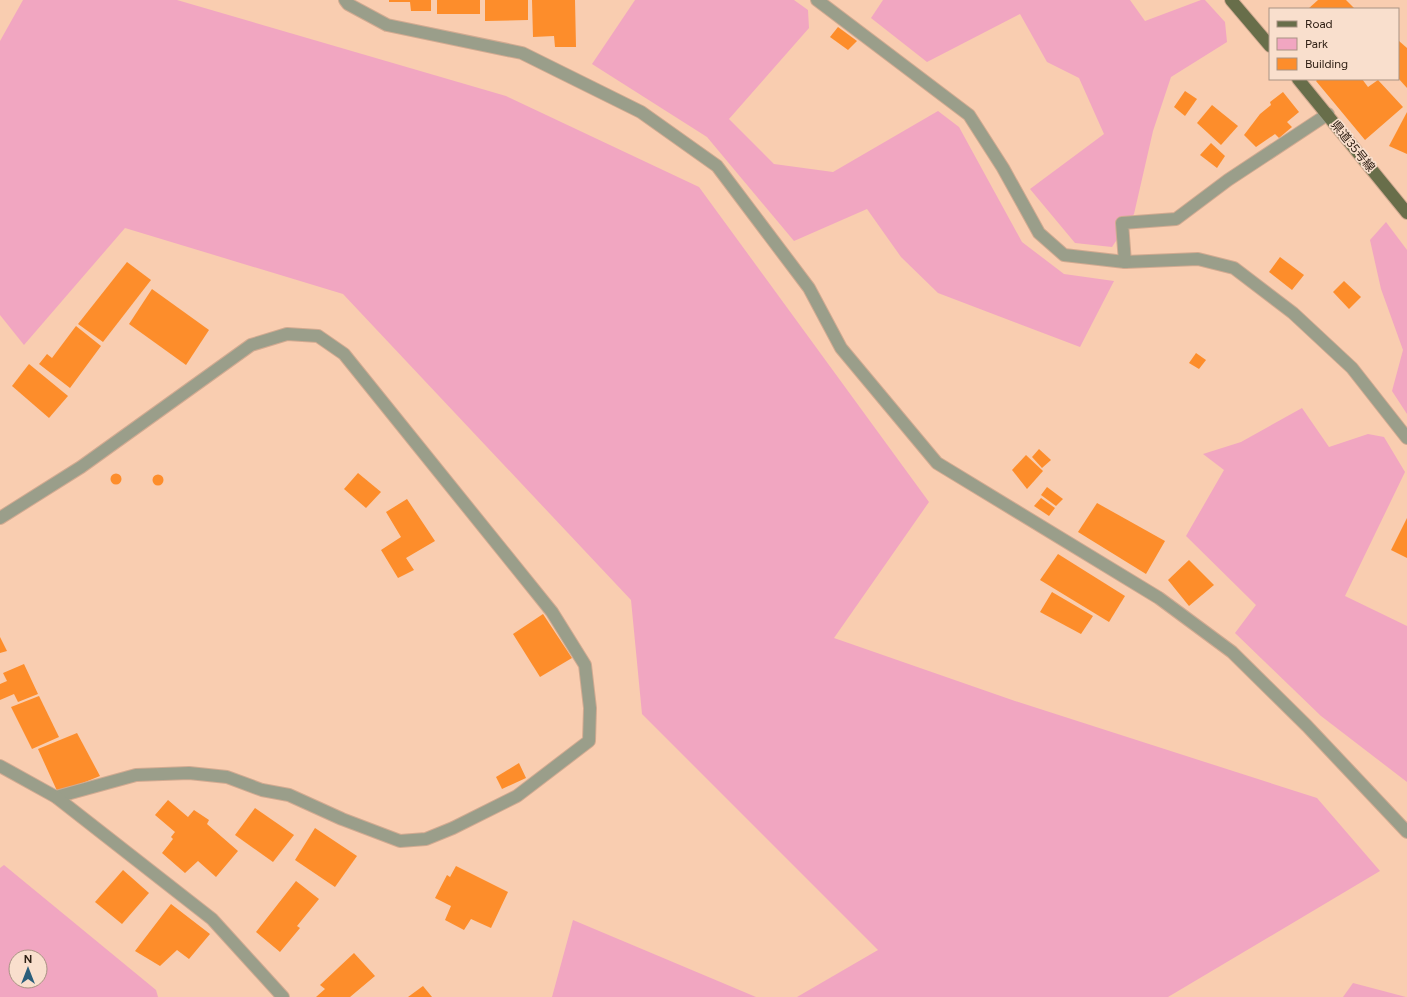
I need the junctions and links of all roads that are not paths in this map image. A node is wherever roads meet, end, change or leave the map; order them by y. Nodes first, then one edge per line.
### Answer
1 (345, 0) edge
2 (817, 0) edge
3 (1232, 0) edge
4 (1269, 45) edge
5 (1299, 80) edge
6 (1328, 114) junction
7 (1407, 213) edge
8 (1125, 262) junction
9 (1407, 438) edge
10 (0, 518) edge
11 (0, 766) edge
12 (56, 797) junction
13 (1407, 832) edge
14 (283, 997) edge

1 - 13 street
2 - 8 street
3 - 4 main road
5 - 6 main road, 県道35号線
6 - 7 main road, 県道35号線
6 - 8 street
8 - 9 street
10 - 12 street
11 - 12 street
12 - 14 street

